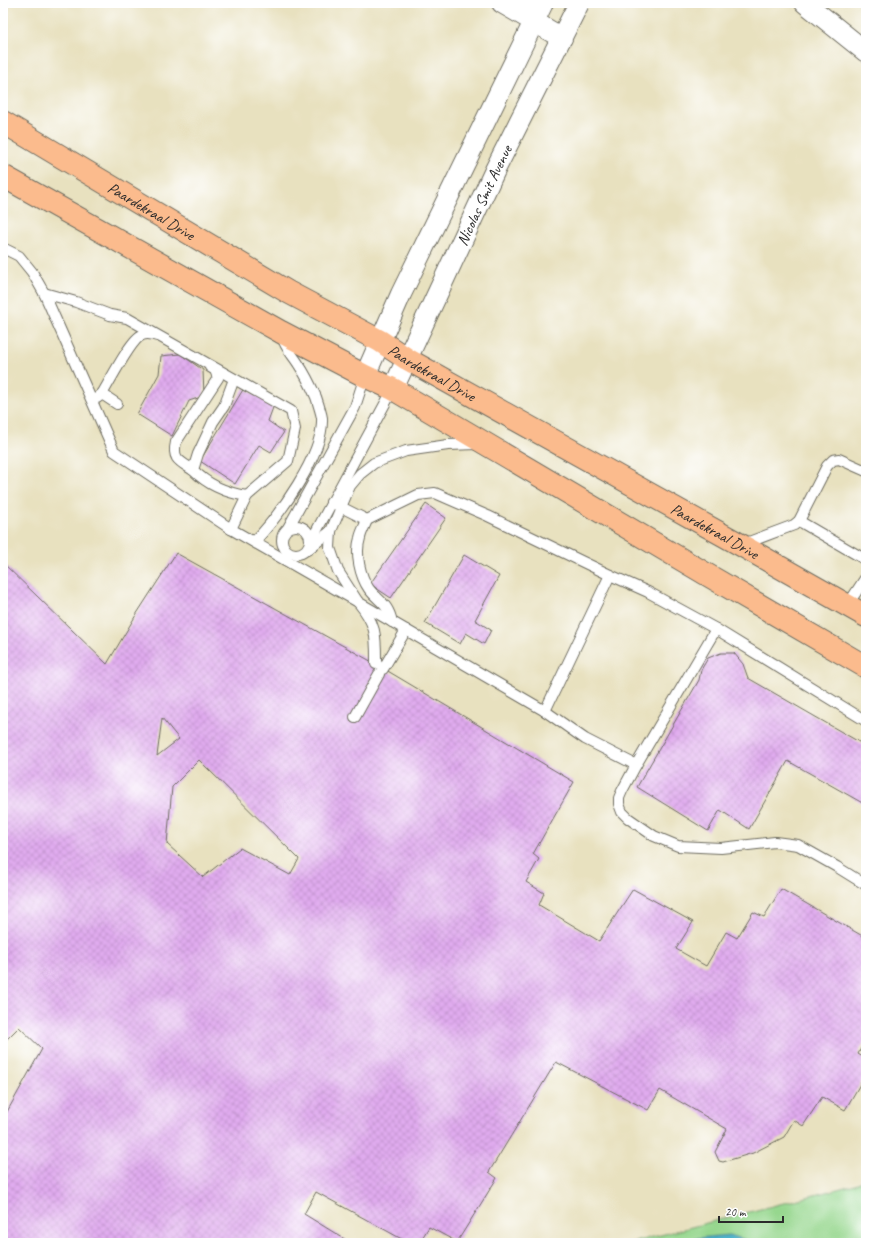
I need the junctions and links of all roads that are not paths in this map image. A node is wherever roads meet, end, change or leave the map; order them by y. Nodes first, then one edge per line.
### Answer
1 (502, 3) edge
2 (543, 3) edge
3 (579, 3) edge
4 (805, 3) edge
5 (533, 21) junction
6 (562, 38) junction
7 (866, 52) edge
8 (3, 122) edge
9 (3, 176) edge
10 (3, 248) edge
11 (44, 293) junction
12 (281, 332) junction
13 (380, 341) junction
14 (407, 359) junction
15 (365, 376) junction
16 (234, 379) junction
17 (393, 389) junction
18 (102, 394) junction
19 (92, 402) junction
20 (116, 404) dead end
21 (484, 443) junction
22 (193, 470) junction
23 (866, 471) edge
24 (247, 496) junction
25 (331, 502) junction
26 (341, 507) junction
27 (367, 520) junction
28 (799, 521) junction
29 (288, 528) junction
30 (231, 529) junction
31 (331, 531) junction
32 (311, 541) junction
33 (254, 542) junction
34 (741, 545) junction
35 (302, 553) junction
36 (286, 555) junction
37 (866, 560) edge
38 (610, 575) junction
39 (866, 577) edge
40 (358, 602) junction
41 (848, 606) junction
42 (866, 616) edge
43 (392, 622) junction
44 (716, 629) junction
45 (406, 630) junction
46 (866, 667) edge
47 (380, 669) junction
48 (545, 711) junction
49 (355, 717) dead end
50 (866, 721) edge
51 (636, 765) junction
52 (866, 885) edge

1 - 5 street
2 - 5 street, Nicolas Smit Avenue
3 - 6 street, Nicolas Smit Avenue
4 - 7 street
5 - 6 street
5 - 13 street, Nicolas Smit Avenue
6 - 14 street, Nicolas Smit Avenue
8 - 13 main road, Paardekraal Drive
9 - 12 main road
10 - 11 lane
11 - 16 lane
11 - 19 lane
12 - 15 main road
12 - 33 lane
13 - 14 main road, Paardekraal Drive
13 - 15 street, Nicolas Smit Avenue
14 - 17 street, Nicolas Smit Avenue
14 - 34 main road, Paardekraal Drive
15 - 17 main road
15 - 29 lane
16 - 22 lane
16 - 24 lane
17 - 21 main road
17 - 25 lane
18 - 19 lane
18 - 20 lane
18 - 22 lane
19 - 30 lane
21 - 26 lane
21 - 46 main road
22 - 24 lane
23 - 28 lane
24 - 30 lane
25 - 26 lane
25 - 32 lane
26 - 27 lane
26 - 31 lane
27 - 38 lane
27 - 43 lane
28 - 34 lane
28 - 37 lane
29 - 32 lane
29 - 36 lane
30 - 33 lane
31 - 35 lane
31 - 40 lane
32 - 35 lane
33 - 36 lane
34 - 41 main road, Paardekraal Drive
35 - 36 lane
36 - 40 lane
38 - 44 lane
38 - 48 lane
39 - 41 lane
40 - 43 lane
40 - 47 lane
41 - 42 main road, Paardekraal Drive
43 - 45 lane
44 - 50 lane
44 - 51 lane
45 - 47 lane
45 - 48 lane
47 - 49 lane
48 - 51 lane
51 - 52 lane

